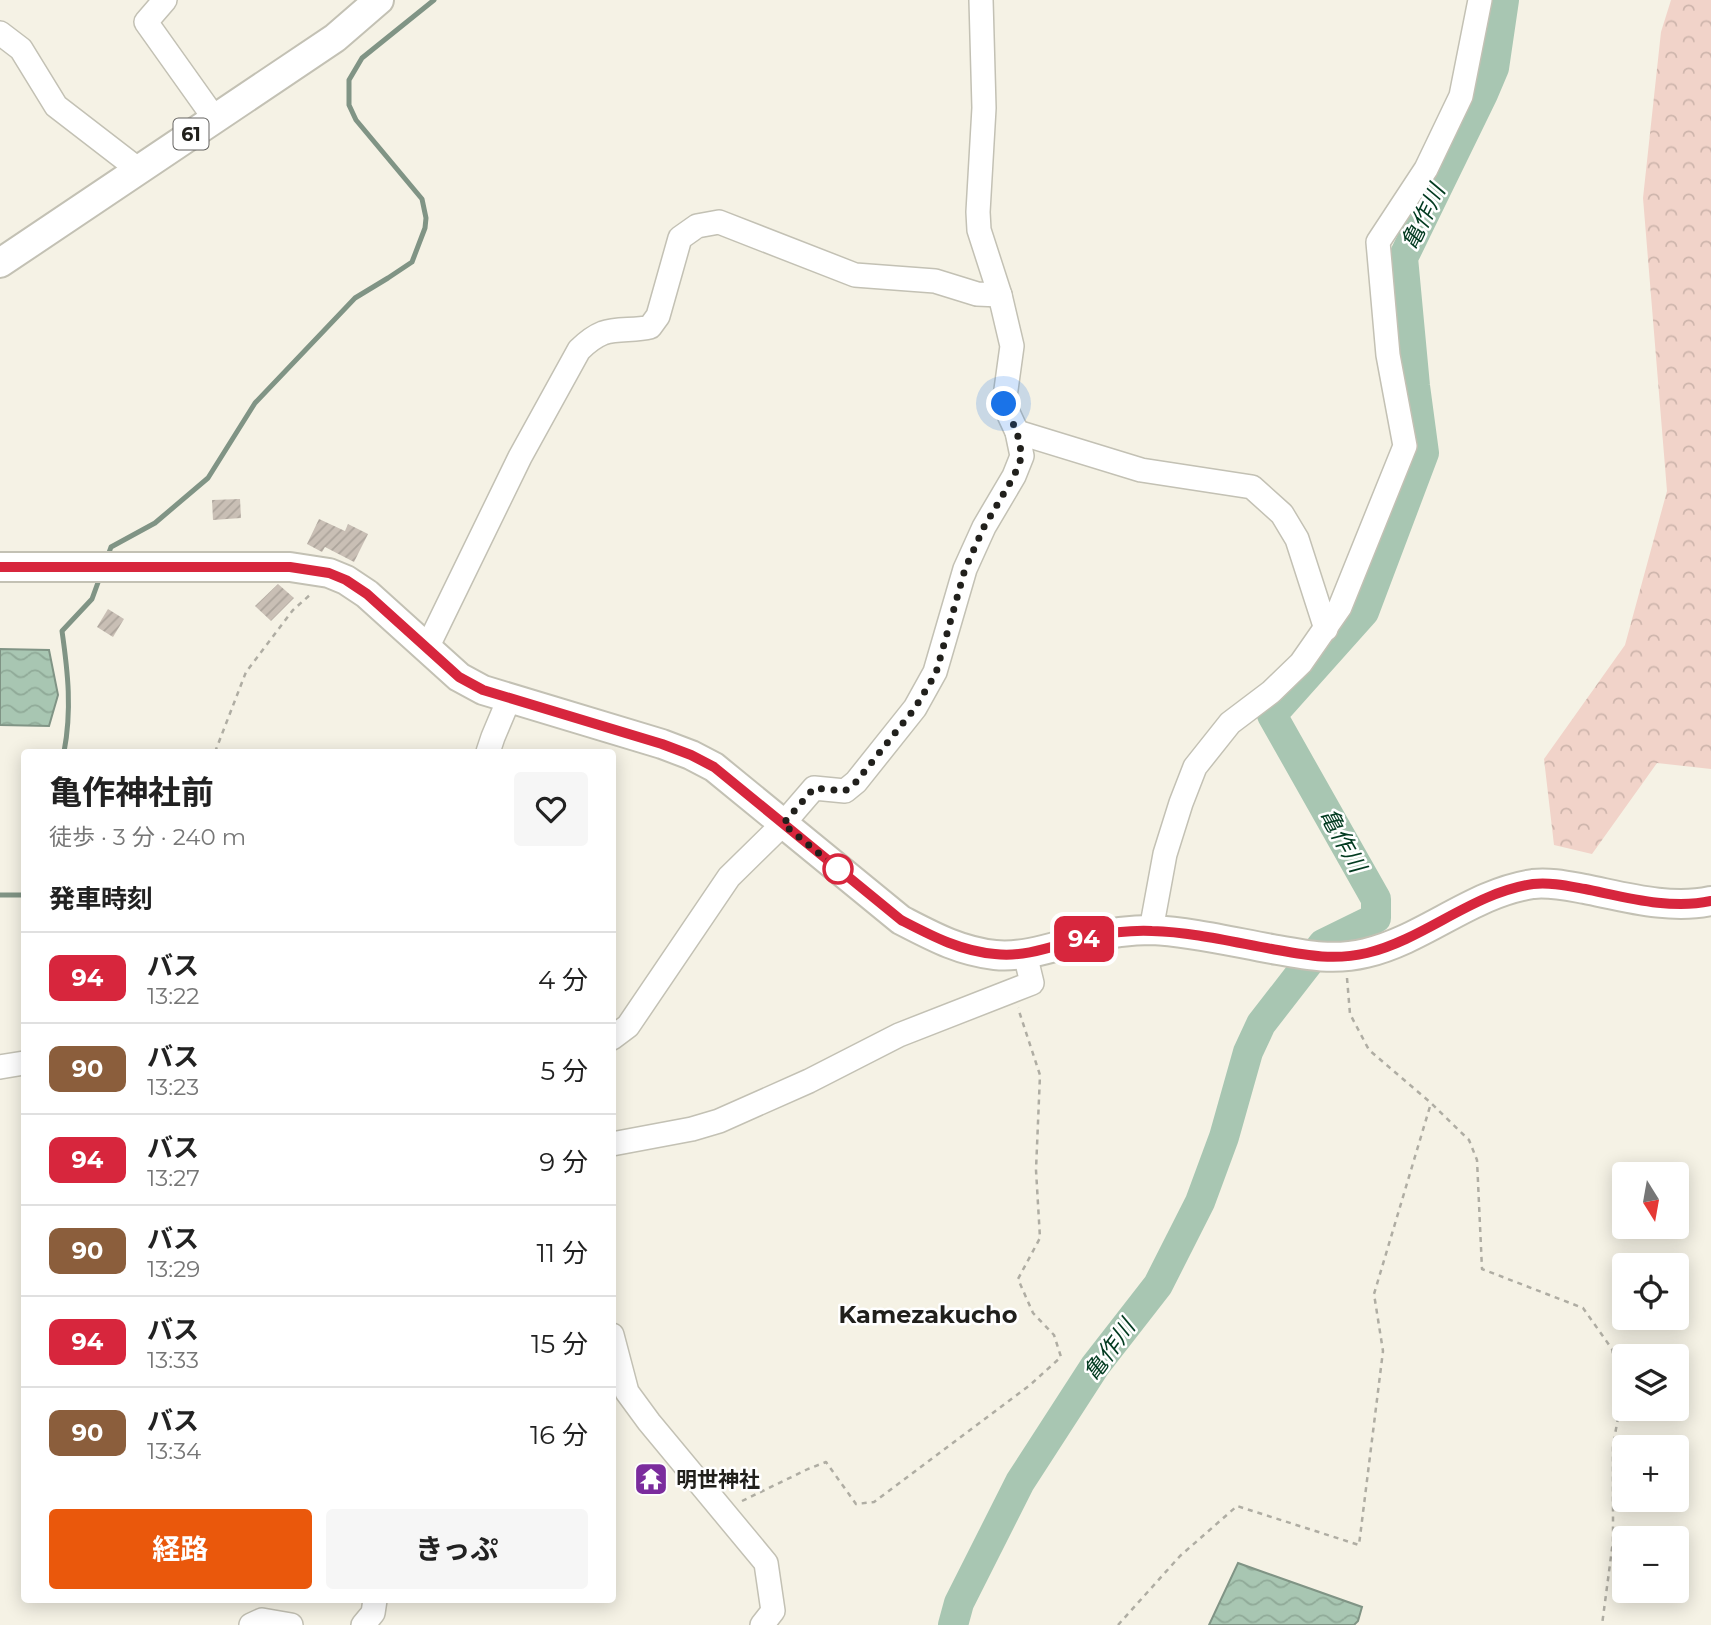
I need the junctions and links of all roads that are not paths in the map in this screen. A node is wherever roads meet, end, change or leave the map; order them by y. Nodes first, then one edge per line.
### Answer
1 (165, 0) edge
2 (379, 0) edge
3 (981, 0) edge
4 (1480, 0) edge
5 (0, 33) edge
6 (215, 119) junction
7 (139, 170) junction
8 (0, 263) edge
9 (1000, 295) junction
10 (1017, 432) junction
11 (0, 567) edge
12 (1326, 629) junction
13 (427, 648) junction
14 (509, 699) junction
15 (489, 749) edge
16 (783, 824) junction
17 (1711, 901) edge
18 (1151, 930) junction
19 (1025, 954) junction
20 (616, 1035) edge
21 (21, 1063) edge
22 (0, 1066) edge
23 (616, 1143) edge
24 (616, 1350) edge
25 (375, 1603) edge
26 (251, 1625) edge
27 (291, 1625) edge
28 (363, 1625) edge
29 (762, 1625) edge

1 - 6 street
2 - 6 main road, 61
3 - 9 street
4 - 12 street
5 - 7 street
6 - 7 main road, 61
7 - 8 main road, 61
9 - 10 street
9 - 13 street
10 - 12 street
10 - 16 street
11 - 13 main road
12 - 18 street
13 - 14 main road
14 - 15 street
14 - 16 main road
16 - 19 main road
16 - 20 street
17 - 18 main road
18 - 19 main road
19 - 23 street
21 - 22 street
24 - 29 street
25 - 28 street
26 - 27 street

